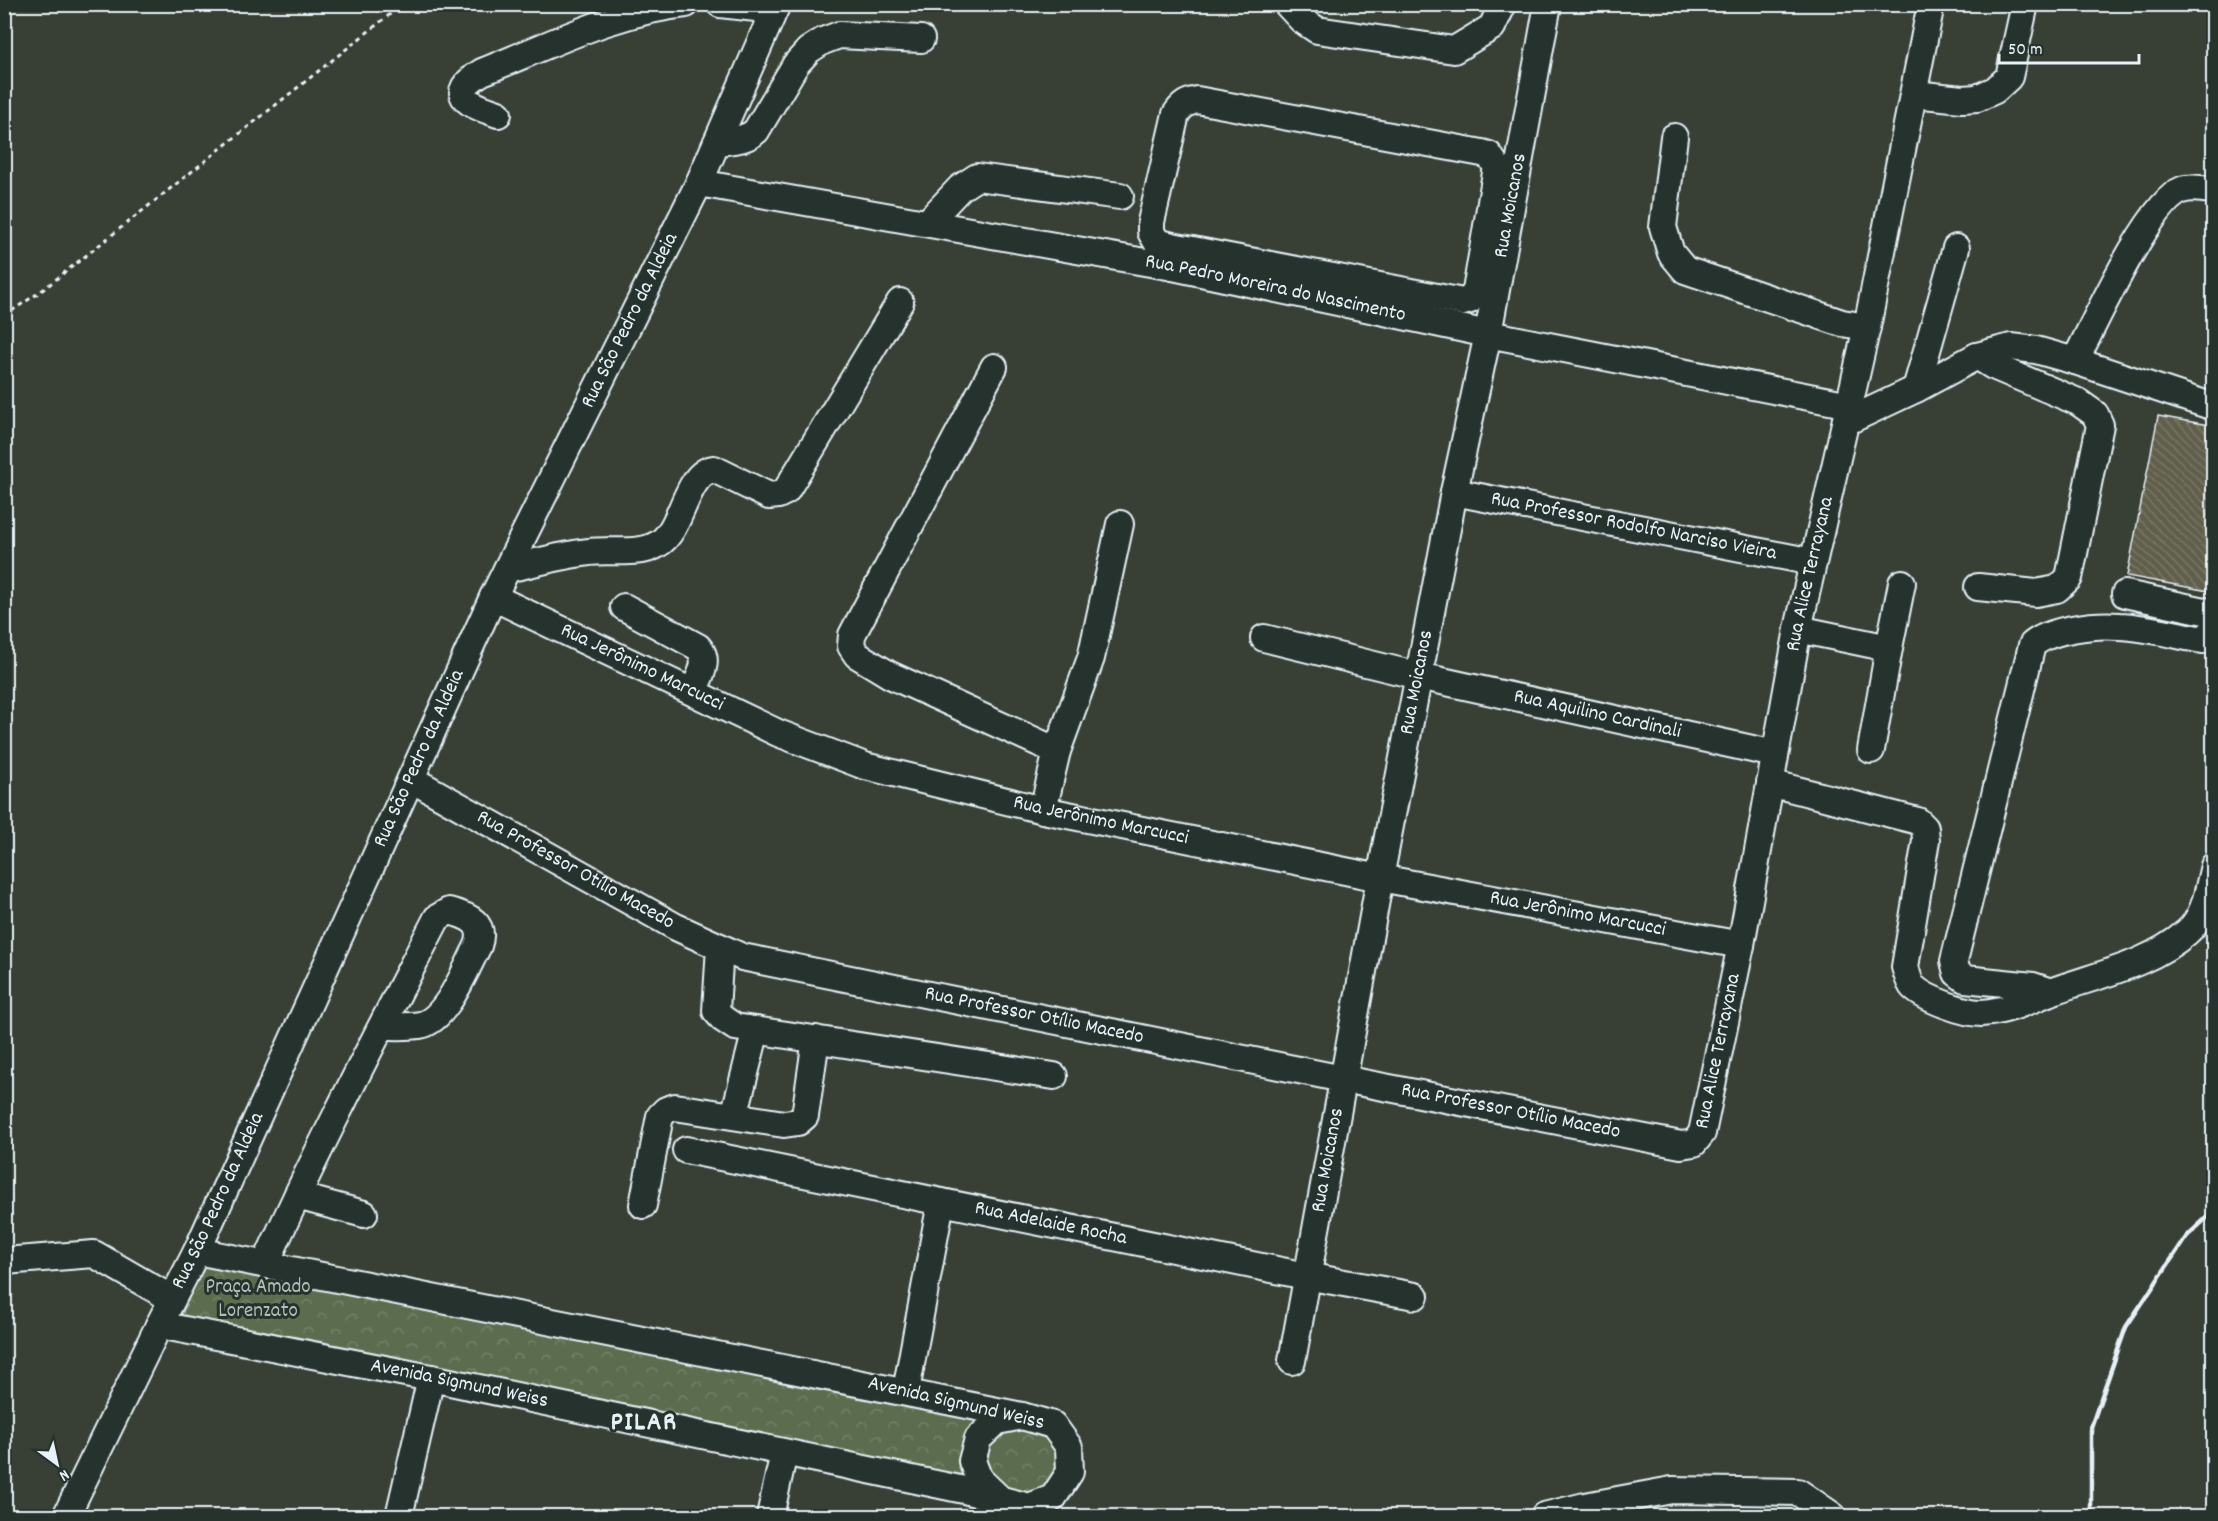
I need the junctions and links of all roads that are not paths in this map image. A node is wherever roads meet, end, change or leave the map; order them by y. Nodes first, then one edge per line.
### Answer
1 (686, 4) edge
2 (720, 4) edge
3 (1287, 4) edge
4 (1503, 4) edge
5 (1548, 4) edge
6 (1931, 4) edge
7 (2025, 4) edge
8 (776, 7) edge
9 (921, 39) dead end
10 (1914, 94) junction
11 (498, 114) dead end
12 (1674, 137) dead end
13 (717, 142) junction
14 (699, 183) junction
15 (2214, 191) edge
16 (1120, 196) dead end
17 (927, 223) junction
18 (1956, 248) dead end
19 (1175, 257) junction
20 (900, 302) dead end
21 (1867, 327) junction
22 (1488, 334) junction
23 (1977, 356) junction
24 (2075, 361) junction
25 (994, 367) dead end
26 (1916, 389) junction
27 (2208, 402) edge
28 (1848, 414) junction
29 (1454, 492) junction
30 (1120, 524) dead end
31 (1813, 562) junction
32 (507, 569) junction
33 (1902, 583) dead end
34 (1978, 587) dead end
35 (2125, 594) dead end
36 (493, 597) junction
37 (624, 607) dead end
38 (2214, 613) edge
39 (1798, 629) junction
40 (2208, 635) edge
41 (1264, 638) dead end
42 (1889, 648) junction
43 (1419, 676) junction
44 (693, 692) junction
45 (1871, 750) dead end
46 (1057, 751) junction
47 (1775, 754) junction
48 (411, 779) junction
49 (1770, 783) junction
50 (1043, 810) junction
51 (2214, 866) edge
52 (1380, 878) junction
53 (1741, 945) junction
54 (720, 947) junction
55 (2051, 992) junction
56 (382, 1026) junction
57 (756, 1030) junction
58 (816, 1039) junction
59 (1053, 1076) dead end
60 (1343, 1079) junction
61 (734, 1116) junction
62 (1694, 1143) joint
63 (687, 1150) dead end
64 (297, 1196) junction
65 (941, 1202) junction
66 (643, 1205) dead end
67 (364, 1214) dead end
68 (197, 1251) junction
69 (4, 1262) edge
70 (266, 1265) junction
71 (1306, 1276) junction
72 (1415, 1296) dead end
73 (172, 1299) junction
74 (159, 1325) junction
75 (1292, 1361) dead end
76 (431, 1378) junction
77 (906, 1391) junction
78 (1022, 1416) junction
79 (784, 1452) junction
80 (1001, 1501) junction
81 (70, 1516) edge
82 (399, 1516) edge
83 (770, 1516) edge
84 (1544, 1516) edge
85 (1833, 1516) edge

1 - 11 street
2 - 8 street
3 - 4 street
5 - 22 street, Rua Moicanos
6 - 10 street, Rua Alice Terrayana
7 - 10 street
8 - 13 street, Rua São Pedro da Aldeia
9 - 13 street
10 - 21 street, Rua Alice Terrayana
12 - 21 street
13 - 14 street, Rua São Pedro da Aldeia
14 - 17 street, Rua Pedro Moreira do Nascimento
14 - 32 street, Rua São Pedro da Aldeia
15 - 24 street
16 - 17 street
17 - 19 street, Rua Pedro Moreira do Nascimento
18 - 26 street
19 - 19 street
19 - 22 street, Rua Pedro Moreira do Nascimento
20 - 32 street
21 - 28 street, Rua Alice Terrayana
22 - 28 street, Rua Pedro Moreira do Nascimento
22 - 29 street, Rua Moicanos
23 - 24 street
23 - 26 street
23 - 34 street
24 - 27 street
25 - 46 street
26 - 28 street
28 - 31 street, Rua Alice Terrayana
29 - 31 street, Rua Professor Rodolfo Narciso Vieira
29 - 43 street, Rua Moicanos
30 - 46 street
31 - 39 street, Rua Alice Terrayana
32 - 36 street, Rua São Pedro da Aldeia
33 - 42 street
35 - 38 street
36 - 44 street, Rua Jerônimo Marcucci
36 - 48 street, Rua São Pedro da Aldeia
37 - 44 street
39 - 42 street
39 - 47 street, Rua Alice Terrayana
40 - 55 street
41 - 43 street, Rua Aquilino Cardinali
42 - 45 street
43 - 47 street, Rua Aquilino Cardinali
43 - 52 street, Rua Moicanos
44 - 50 street, Rua Jerônimo Marcucci
46 - 50 street
47 - 49 street, Rua Alice Terrayana
48 - 54 street, Rua Professor Otílio Macedo
48 - 68 street, Rua São Pedro da Aldeia
49 - 53 street, Rua Alice Terrayana
49 - 55 street
50 - 52 street, Rua Jerônimo Marcucci
51 - 55 street
52 - 53 street, Rua Jerônimo Marcucci
52 - 60 street, Rua Moicanos
53 - 62 street, Rua Alice Terrayana
54 - 57 street
54 - 60 street, Rua Professor Otílio Macedo
56 - 56 street
56 - 64 street
57 - 58 street
57 - 61 street
58 - 59 street
58 - 61 street
60 - 62 street, Rua Professor Otílio Macedo
60 - 71 street, Rua Moicanos
61 - 66 street
63 - 65 street, Rua Adelaide Rocha
64 - 67 street
64 - 70 street
65 - 71 street, Rua Adelaide Rocha
65 - 77 street
68 - 70 street, Avenida Sigmund Weiss
68 - 73 street, Rua São Pedro da Aldeia
69 - 73 street
70 - 77 street, Avenida Sigmund Weiss
71 - 72 street, Rua Adelaide Rocha
71 - 75 street, Rua Moicanos
73 - 74 street, Rua São Pedro da Aldeia
74 - 76 street, Avenida Sigmund Weiss
74 - 81 street, Rua São Pedro da Aldeia
76 - 79 street, Avenida Sigmund Weiss
76 - 82 street
77 - 78 street, Avenida Sigmund Weiss
78 - 80 street
78 - 80 street, Avenida Sigmund Weiss
79 - 80 street, Avenida Sigmund Weiss
79 - 83 street
84 - 85 street

